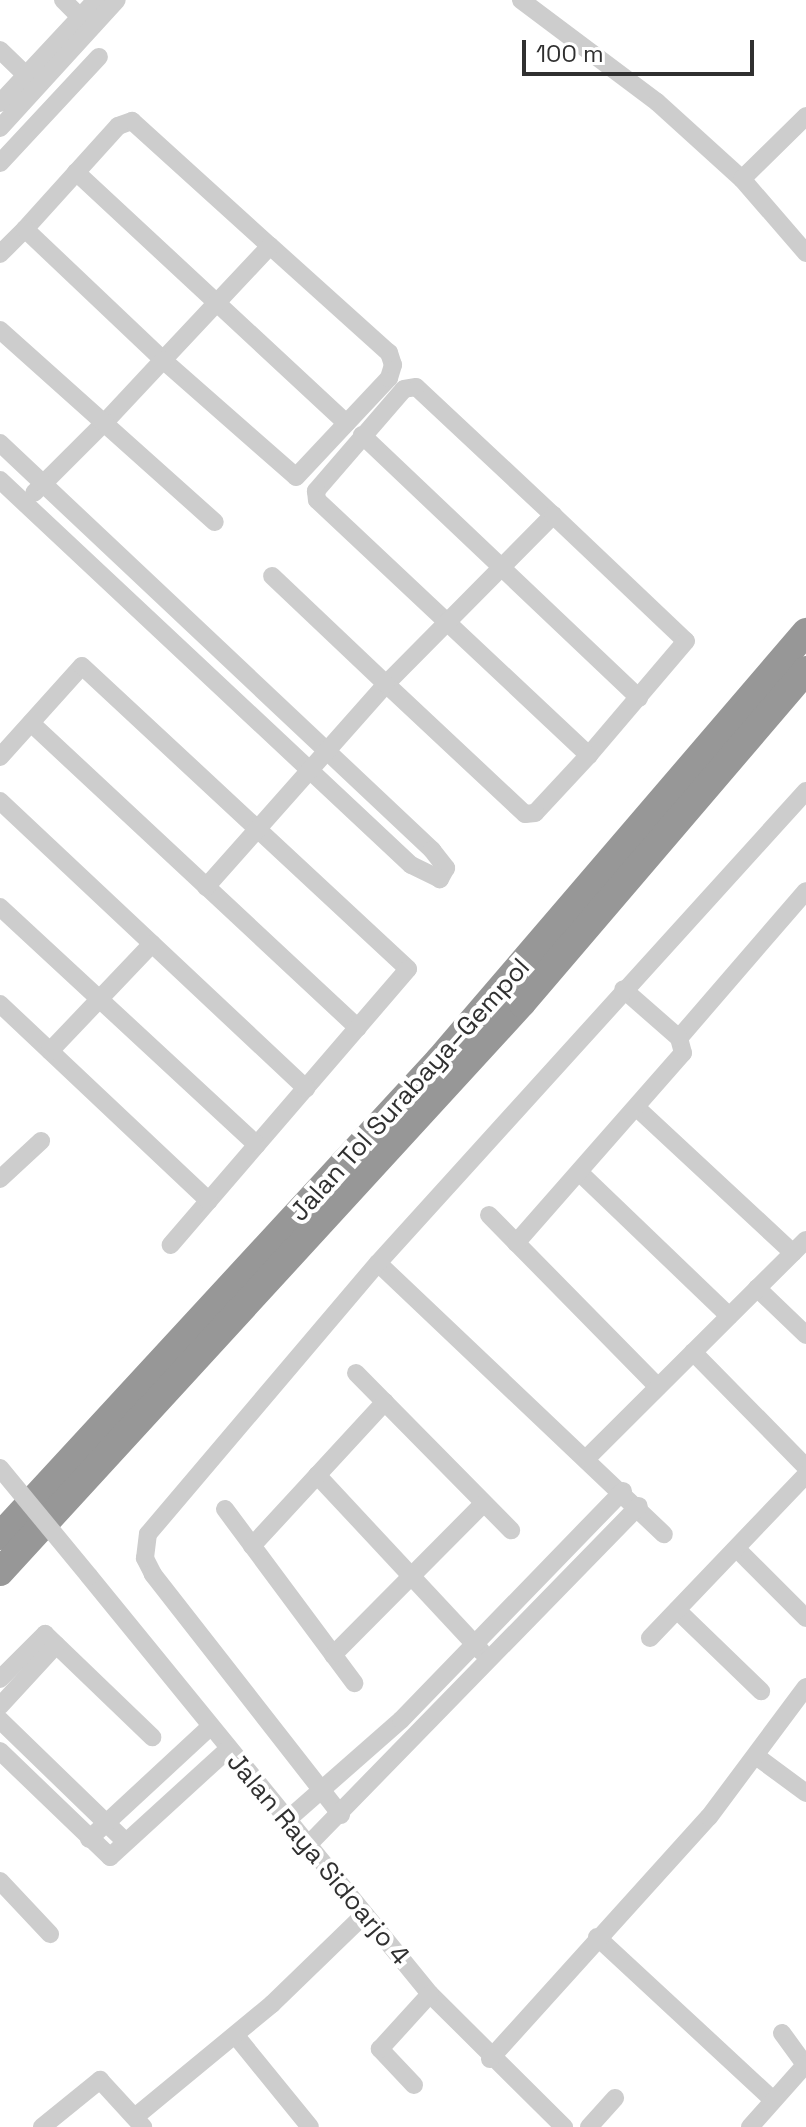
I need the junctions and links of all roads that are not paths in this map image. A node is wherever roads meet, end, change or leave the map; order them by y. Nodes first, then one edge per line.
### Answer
1 (63, 0) edge
2 (96, 0) edge
3 (117, 0) edge
4 (521, 0) edge
5 (80, 17) junction
6 (0, 50) edge
7 (99, 57) dead end
8 (26, 75) junction
9 (0, 103) edge
10 (806, 116) edge
11 (0, 128) edge
12 (0, 163) edge
13 (76, 172) junction
14 (742, 179) junction
15 (25, 229) junction
16 (270, 246) junction
17 (806, 253) edge
18 (0, 254) edge
19 (217, 303) junction
20 (0, 330) edge
21 (163, 360) junction
22 (105, 422) junction
23 (346, 423) junction
24 (362, 435) junction
25 (0, 443) edge
26 (0, 480) edge
27 (43, 485) junction
28 (23, 503) junction
29 (553, 515) junction
30 (215, 522) dead end
31 (501, 567) junction
32 (272, 576) dead end
33 (448, 621) junction
34 (806, 632) edge
35 (806, 670) edge
36 (386, 684) junction
37 (639, 698) junction
38 (31, 723) junction
39 (328, 750) junction
40 (589, 755) junction
41 (0, 757) edge
42 (311, 770) junction
43 (806, 791) edge
44 (0, 801) edge
45 (258, 829) junction
46 (206, 887) junction
47 (806, 891) edge
48 (0, 907) edge
49 (152, 944) junction
50 (623, 989) junction
51 (100, 1000) junction
52 (0, 1004) edge
53 (358, 1028) junction
54 (679, 1038) junction
55 (50, 1051) junction
56 (306, 1088) junction
57 (637, 1108) junction
58 (41, 1141) dead end
59 (257, 1145) junction
60 (579, 1172) junction
61 (0, 1179) edge
62 (209, 1201) junction
63 (489, 1215) dead end
64 (516, 1243) junction
65 (171, 1245) dead end
66 (799, 1246) edge
67 (378, 1263) junction
68 (757, 1288) junction
69 (729, 1316) junction
70 (806, 1335) edge
71 (693, 1352) junction
72 (356, 1373) dead end
73 (658, 1387) junction
74 (385, 1402) junction
75 (587, 1458) junction
76 (0, 1468) edge
77 (317, 1475) junction
78 (805, 1478) edge
79 (623, 1491) junction
80 (484, 1503) junction
81 (639, 1506) junction
82 (225, 1509) dead end
83 (511, 1530) dead end
84 (664, 1534) dead end
85 (0, 1536) edge
86 (252, 1546) junction
87 (738, 1550) junction
88 (0, 1572) edge
89 (411, 1575) junction
90 (677, 1610) junction
91 (806, 1618) edge
92 (650, 1638) dead end
93 (474, 1644) junction
94 (56, 1645) junction
95 (333, 1655) junction
96 (491, 1661) junction
97 (0, 1679) edge
98 (354, 1683) dead end
99 (806, 1687) edge
100 (761, 1691) dead end
101 (0, 1706) edge
102 (0, 1720) edge
103 (210, 1727) junction
104 (152, 1737) dead end
105 (227, 1750) junction
106 (0, 1751) edge
107 (756, 1756) junction
108 (320, 1790) junction
109 (806, 1793) edge
110 (341, 1815) junction
111 (286, 1821) junction
112 (109, 1822) junction
113 (89, 1839) junction
114 (126, 1842) junction
115 (307, 1846) junction
116 (0, 1881) edge
117 (364, 1915) junction
118 (50, 1934) dead end
119 (597, 1937) junction
120 (430, 1994) junction
121 (783, 2035) dead end
122 (236, 2036) junction
123 (490, 2059) junction
124 (803, 2061) edge
125 (414, 2085) dead end
126 (766, 2094) junction
127 (615, 2098) dead end
128 (139, 2122) edge
129 (42, 2127) edge
130 (310, 2127) edge
131 (564, 2127) edge
132 (589, 2127) edge
133 (750, 2127) edge

1 - 5 street
2 - 5 street
3 - 11 street
4 - 14 street
5 - 8 street
6 - 8 street
7 - 12 street
8 - 9 street
10 - 14 street
13 - 15 street
13 - 16 street
13 - 19 street
14 - 17 street
15 - 18 street
15 - 21 street
16 - 19 street
16 - 23 street
19 - 21 street
19 - 23 street
20 - 22 street
21 - 22 street
21 - 23 street
22 - 27 street
22 - 30 street
24 - 29 street
24 - 31 street
24 - 33 street
25 - 27 street
26 - 28 street
27 - 28 street
27 - 39 street
28 - 42 street
29 - 31 street
29 - 37 street
31 - 33 street
31 - 37 street
32 - 36 street
33 - 36 street
33 - 40 street
34 - 85 highway, Jalan Tol Surabaya–Gempol
35 - 88 highway, Jalan Tol Surabaya–Gempol
36 - 39 street
36 - 40 street
37 - 40 street
38 - 41 street
38 - 45 street
38 - 46 street
39 - 42 street
39 - 42 street
42 - 45 street
43 - 50 street
44 - 49 street
45 - 46 street
45 - 53 street
46 - 53 street
47 - 54 street
48 - 51 street
49 - 51 street
49 - 56 street
50 - 54 street
50 - 67 street
51 - 55 street
51 - 59 street
52 - 55 street
53 - 56 street
54 - 57 street
55 - 62 street
56 - 59 street
57 - 60 street
57 - 66 street
58 - 61 street
59 - 62 street
60 - 64 street
60 - 69 street
62 - 65 street
63 - 64 street
64 - 73 street
66 - 68 street
67 - 75 street
67 - 108 street
68 - 69 street
68 - 70 street
69 - 71 street
71 - 73 street
71 - 78 street
72 - 74 street
73 - 75 street
74 - 77 street
74 - 80 street
75 - 79 street
76 - 103 street, Jalan Raya Sidoarjo 4, bridge
77 - 86 street
77 - 89 street
78 - 87 street
79 - 81 street
79 - 93 street
80 - 83 street
80 - 89 street
81 - 84 street
81 - 96 street
82 - 86 street
86 - 95 street
87 - 90 street
87 - 91 street
89 - 93 street
89 - 95 street
90 - 92 street
90 - 100 street
93 - 96 street
93 - 108 street
94 - 97 street
94 - 101 street
94 - 104 street
95 - 98 street
96 - 110 street
99 - 107 street
102 - 112 street
103 - 105 street, Jalan Raya Sidoarjo 4
103 - 112 street
105 - 111 street, Jalan Raya Sidoarjo 4
105 - 114 street
106 - 113 street
107 - 109 street
107 - 119 street
108 - 110 street
108 - 111 street
110 - 115 street
111 - 115 street, Jalan Raya Sidoarjo 4
112 - 113 street
112 - 114 street
113 - 114 street
115 - 117 street, Jalan Raya Sidoarjo 4
116 - 118 street
117 - 120 street, Jalan Raya Sidoarjo 4
117 - 122 street
119 - 123 street
119 - 126 street
120 - 123 street, Jalan Raya Sidoarjo 4
120 - 125 street
121 - 124 street
122 - 128 street
122 - 130 street
123 - 131 street, Jalan Raya Sidoarjo 4
124 - 126 street
126 - 133 street
127 - 132 street
128 - 129 street

